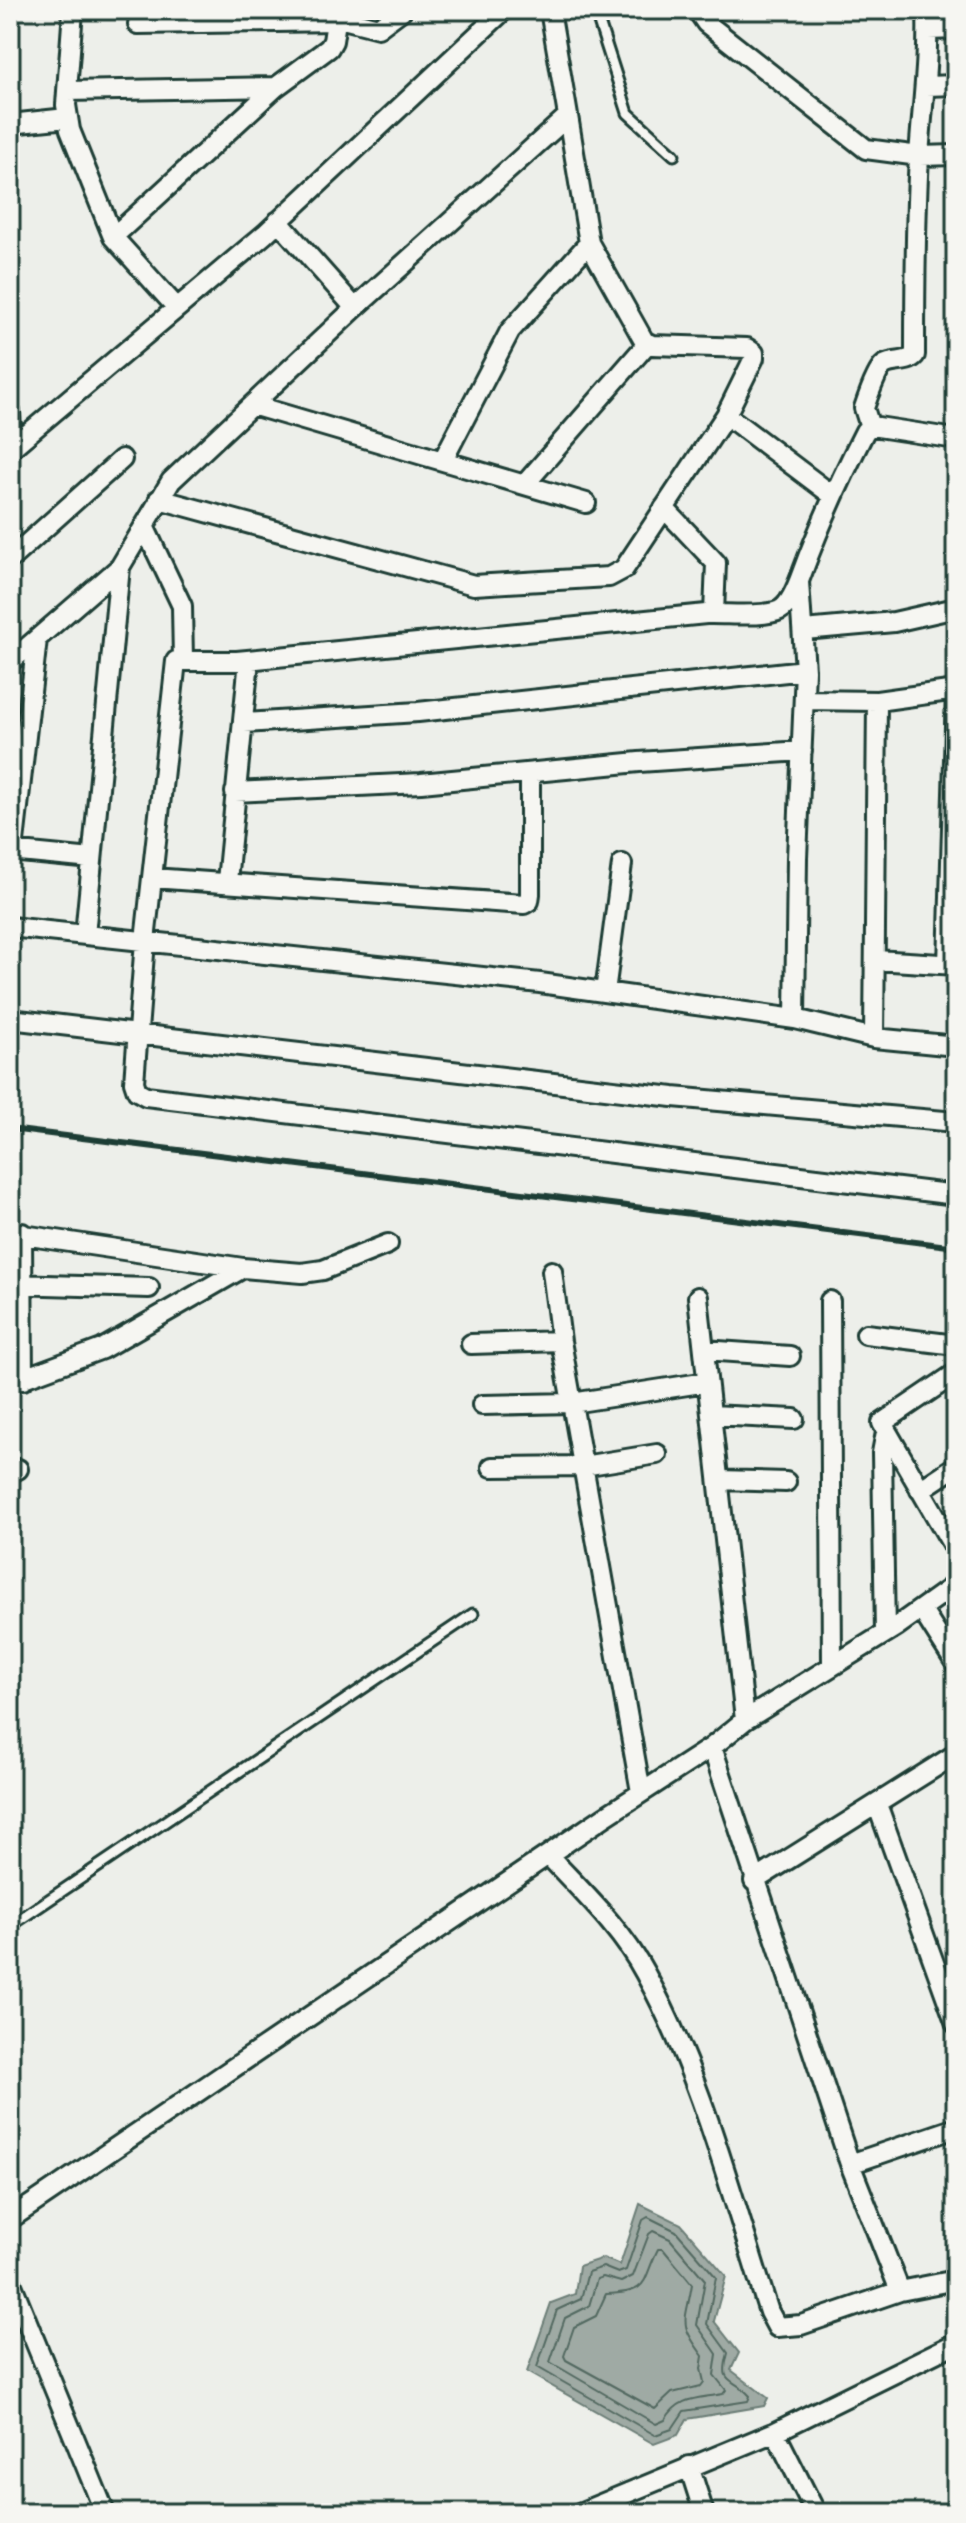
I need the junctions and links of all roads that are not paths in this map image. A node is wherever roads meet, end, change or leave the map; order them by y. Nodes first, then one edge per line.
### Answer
1 (73, 10) edge
2 (402, 10) edge
3 (504, 10) edge
4 (550, 10) edge
5 (595, 10) edge
6 (697, 10) edge
7 (927, 10) edge
8 (336, 21) junction
9 (138, 24) dead end
10 (956, 29) edge
11 (928, 30) junction
12 (956, 85) edge
13 (926, 86) junction
14 (276, 87) junction
15 (67, 91) junction
16 (568, 116) junction
17 (67, 118) junction
18 (10, 124) edge
19 (674, 155) dead end
20 (956, 155) edge
21 (919, 156) junction
22 (278, 221) junction
23 (113, 237) junction
24 (589, 243) junction
25 (177, 308) junction
26 (355, 308) junction
27 (647, 344) junction
28 (252, 405) junction
29 (10, 412) edge
30 (726, 415) junction
31 (870, 427) junction
32 (956, 439) edge
33 (11, 448) edge
34 (122, 459) dead end
35 (443, 460) junction
36 (525, 484) junction
37 (832, 495) junction
38 (159, 499) junction
39 (586, 503) dead end
40 (664, 508) junction
41 (144, 526) junction
42 (10, 559) edge
43 (120, 567) junction
44 (799, 582) junction
45 (956, 608) edge
46 (714, 613) junction
47 (804, 630) junction
48 (37, 639) junction
49 (183, 660) junction
50 (249, 660) junction
51 (10, 662) edge
52 (805, 670) junction
53 (956, 691) edge
54 (804, 700) junction
55 (877, 701) junction
56 (244, 723) junction
57 (802, 751) junction
58 (530, 773) junction
59 (235, 792) junction
60 (12, 851) edge
61 (92, 859) junction
62 (622, 864) dead end
63 (152, 878) junction
64 (227, 881) junction
65 (952, 909) edge
66 (10, 927) edge
67 (85, 935) junction
68 (145, 941) junction
69 (876, 960) junction
70 (952, 965) edge
71 (605, 992) junction
72 (10, 1019) edge
73 (795, 1019) junction
74 (136, 1033) junction
75 (874, 1038) junction
76 (956, 1046) edge
77 (956, 1122) edge
78 (956, 1195) edge
79 (16, 1233) edge
80 (388, 1244) dead end
81 (243, 1268) junction
82 (552, 1271) dead end
83 (16, 1284) edge
84 (149, 1288) dead end
85 (698, 1297) dead end
86 (830, 1301) dead end
87 (866, 1334) dead end
88 (561, 1341) junction
89 (471, 1344) dead end
90 (956, 1345) edge
91 (704, 1350) junction
92 (790, 1356) dead end
93 (956, 1373) edge
94 (16, 1381) edge
95 (707, 1382) junction
96 (572, 1403) junction
97 (482, 1405) dead end
98 (711, 1415) junction
99 (794, 1419) dead end
100 (886, 1432) junction
101 (657, 1454) dead end
102 (583, 1466) junction
103 (956, 1466) edge
104 (492, 1467) dead end
105 (719, 1480) junction
106 (786, 1482) dead end
107 (920, 1490) junction
108 (956, 1551) edge
109 (956, 1584) edge
110 (921, 1609) junction
111 (473, 1614) dead end
112 (885, 1633) junction
113 (956, 1664) edge
114 (832, 1665) junction
115 (745, 1720) junction
116 (712, 1747) junction
117 (956, 1754) edge
118 (641, 1792) junction
119 (877, 1804) junction
120 (548, 1855) junction
121 (754, 1881) junction
122 (10, 1926) edge
123 (956, 2024) edge
124 (956, 2128) edge
125 (850, 2164) junction
126 (10, 2219) edge
127 (10, 2280) edge
128 (956, 2280) edge
129 (900, 2291) junction
130 (956, 2343) edge
131 (775, 2432) junction
132 (689, 2466) junction
133 (588, 2511) edge
134 (105, 2513) edge
135 (704, 2513) edge
136 (816, 2513) edge

1 - 15 street
2 - 8 street
3 - 22 street
4 - 16 street
5 - 19 lane
6 - 21 street
7 - 11 street
8 - 9 street
8 - 14 street
10 - 11 street
11 - 13 street
12 - 13 street
13 - 21 street
14 - 15 street
14 - 23 street
15 - 17 street
16 - 24 street
16 - 26 street
17 - 18 street
17 - 23 street
20 - 21 street
21 - 31 street
22 - 25 street
22 - 26 street
23 - 25 street
24 - 27 street
24 - 35 street
25 - 33 street
26 - 28 street
27 - 30 street
27 - 36 street
28 - 35 street
28 - 38 street
29 - 33 street
30 - 37 street
30 - 40 street
31 - 32 street
31 - 37 street
34 - 42 street
35 - 36 street
36 - 39 street
37 - 44 street
38 - 40 street
38 - 41 street
40 - 46 street
41 - 43 street
41 - 49 street
43 - 48 street
43 - 61 street
44 - 46 street
44 - 47 street
45 - 47 street
46 - 50 street
47 - 52 street
48 - 51 street
48 - 60 street
49 - 50 street
49 - 63 street
50 - 56 street
52 - 54 street
52 - 56 street
53 - 55 street
53 - 65 street
54 - 55 street
54 - 57 street
55 - 69 street
56 - 59 street
57 - 58 street
57 - 73 street
58 - 59 street
58 - 64 street
59 - 64 street
60 - 61 street
61 - 67 street
62 - 71 street
63 - 64 street
63 - 68 street
65 - 70 street
66 - 67 street
67 - 68 street
68 - 71 street
68 - 74 street
69 - 70 street
69 - 75 street
71 - 73 street
72 - 74 street
73 - 75 street
74 - 77 street
74 - 78 street
75 - 76 street
79 - 81 street
79 - 83 street
80 - 81 street
81 - 94 street
82 - 88 street
83 - 84 street
83 - 94 street
85 - 91 street
86 - 114 street
87 - 90 street
88 - 89 street
88 - 96 street
91 - 92 street
91 - 95 street
93 - 100 street
95 - 96 street
95 - 98 street
96 - 97 street
96 - 102 street
98 - 99 street
98 - 105 street
100 - 107 street
100 - 112 street
101 - 102 street
102 - 104 street
102 - 118 street
103 - 107 street
105 - 106 street
105 - 115 street
107 - 108 street
109 - 110 street
110 - 112 street
110 - 113 street
111 - 122 lane
112 - 114 street
114 - 115 street
115 - 116 street
116 - 118 street
116 - 121 street
117 - 119 street
118 - 120 street
119 - 121 street
119 - 123 street
120 - 126 street
120 - 129 street
121 - 125 street
124 - 125 street
125 - 129 street
127 - 134 street
128 - 129 street
130 - 131 street
131 - 132 street
131 - 136 street
132 - 133 street
132 - 135 street

